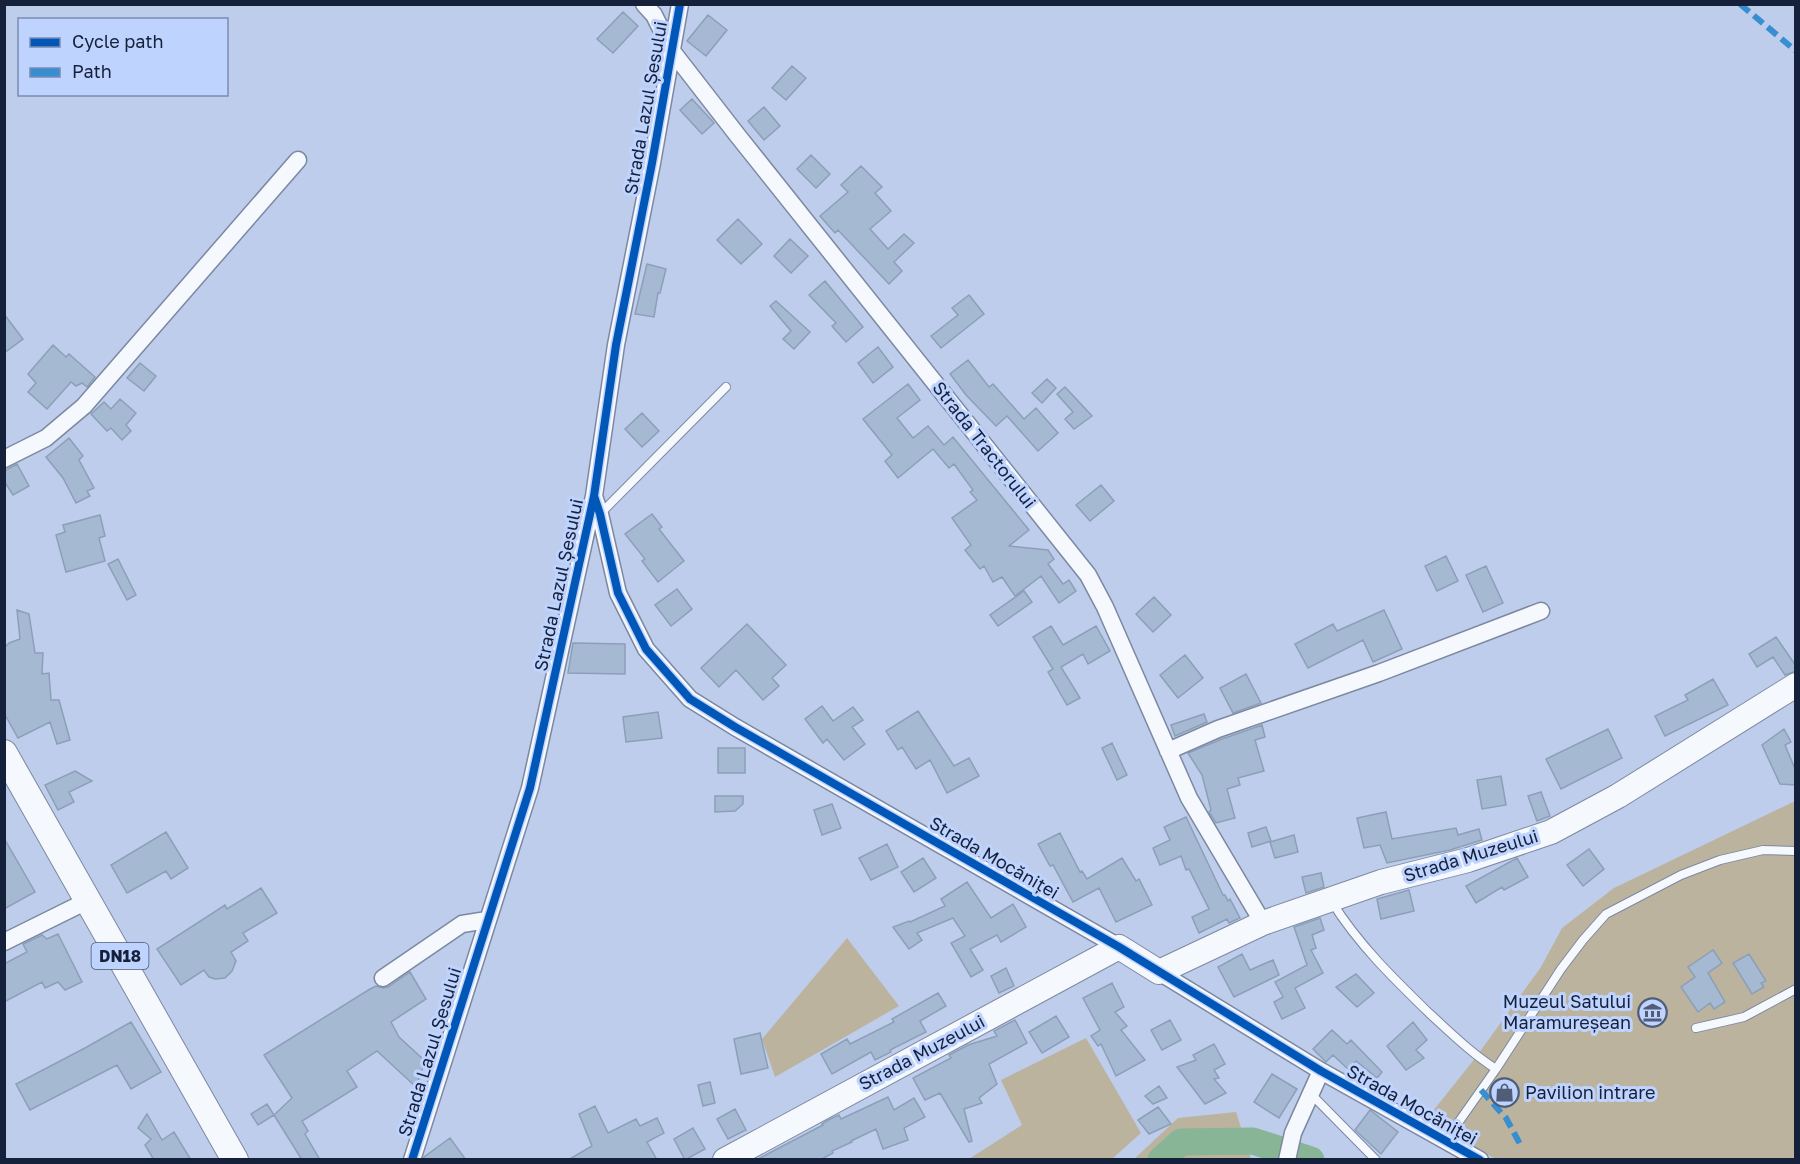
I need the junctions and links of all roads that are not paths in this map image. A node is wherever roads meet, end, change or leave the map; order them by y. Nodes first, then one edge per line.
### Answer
1 (644, 4) edge
2 (680, 4) edge
3 (672, 51) junction
4 (298, 159) dead end
5 (726, 387) dead end
6 (4, 459) edge
7 (594, 496) junction
8 (600, 514) junction
9 (1540, 611) dead end
10 (1796, 685) edge
11 (1168, 751) junction
12 (4, 753) edge
13 (1796, 850) edge
14 (1330, 899) junction
15 (89, 900) junction
16 (487, 920) junction
17 (1263, 923) junction
18 (4, 942) edge
19 (1119, 947) junction
20 (1160, 972) junction
21 (383, 978) dead end
22 (1796, 989) edge
23 (1696, 1028) dead end
24 (1496, 1069) junction
25 (1321, 1071) junction
26 (1311, 1094) junction
27 (1446, 1140) junction
28 (1287, 1159) edge
29 (236, 1160) edge
30 (412, 1160) edge
31 (725, 1160) edge
32 (1376, 1160) edge
33 (1480, 1160) edge

1 - 3 street, Strada Tractorului
2 - 3 street, Strada Lazul Șesului
3 - 7 street, Strada Lazul Șesului
3 - 11 street, Strada Tractorului
4 - 6 street
5 - 8 lane
7 - 8 street, Strada Mocăniței
7 - 16 street, Strada Lazul Șesului
8 - 19 street, Strada Mocăniței
9 - 11 street
10 - 14 street, Strada Muzeului
11 - 17 street, Strada Tractorului
12 - 15 main road, DN18
13 - 24 lane
14 - 17 street, Strada Muzeului
14 - 24 lane
15 - 18 street
15 - 29 main road, DN18
16 - 21 street
16 - 30 street, Strada Lazul Șesului
17 - 20 street, Strada Muzeului
19 - 20 street, Strada Mocăniței
19 - 31 street, Strada Muzeului
20 - 25 street, Strada Mocăniței
22 - 23 lane
24 - 27 lane
25 - 26 street
25 - 27 street, Strada Mocăniței
26 - 28 street
26 - 32 lane
27 - 33 street, Strada Mocăniței

